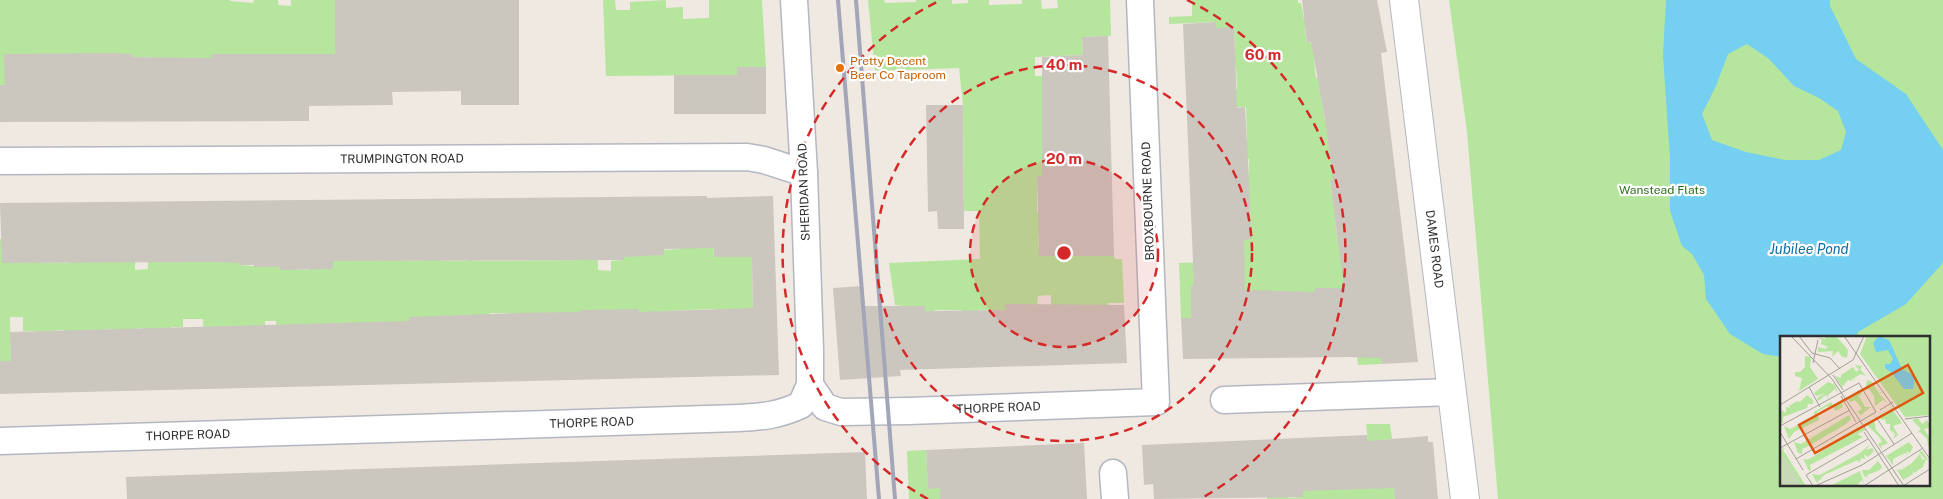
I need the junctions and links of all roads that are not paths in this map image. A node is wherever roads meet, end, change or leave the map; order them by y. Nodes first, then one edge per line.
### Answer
1 (794, 0) edge
2 (1140, 0) edge
3 (1404, 0) edge
4 (0, 162) edge
5 (804, 173) junction
6 (810, 384) junction
7 (1452, 392) junction
8 (1224, 400) dead end
9 (1156, 402) joint
10 (0, 441) edge
11 (1113, 472) dead end
12 (1115, 499) edge
13 (1465, 499) edge

1 - 5 street, SHERIDAN ROAD
2 - 9 street, BROXBOURNE ROAD
3 - 7 main road, DAMES ROAD
4 - 5 street, TRUMPINGTON ROAD
5 - 6 street, SHERIDAN ROAD
6 - 9 street, THORPE ROAD
6 - 10 street, THORPE ROAD
7 - 8 street
7 - 13 main road, DAMES ROAD
11 - 12 street

